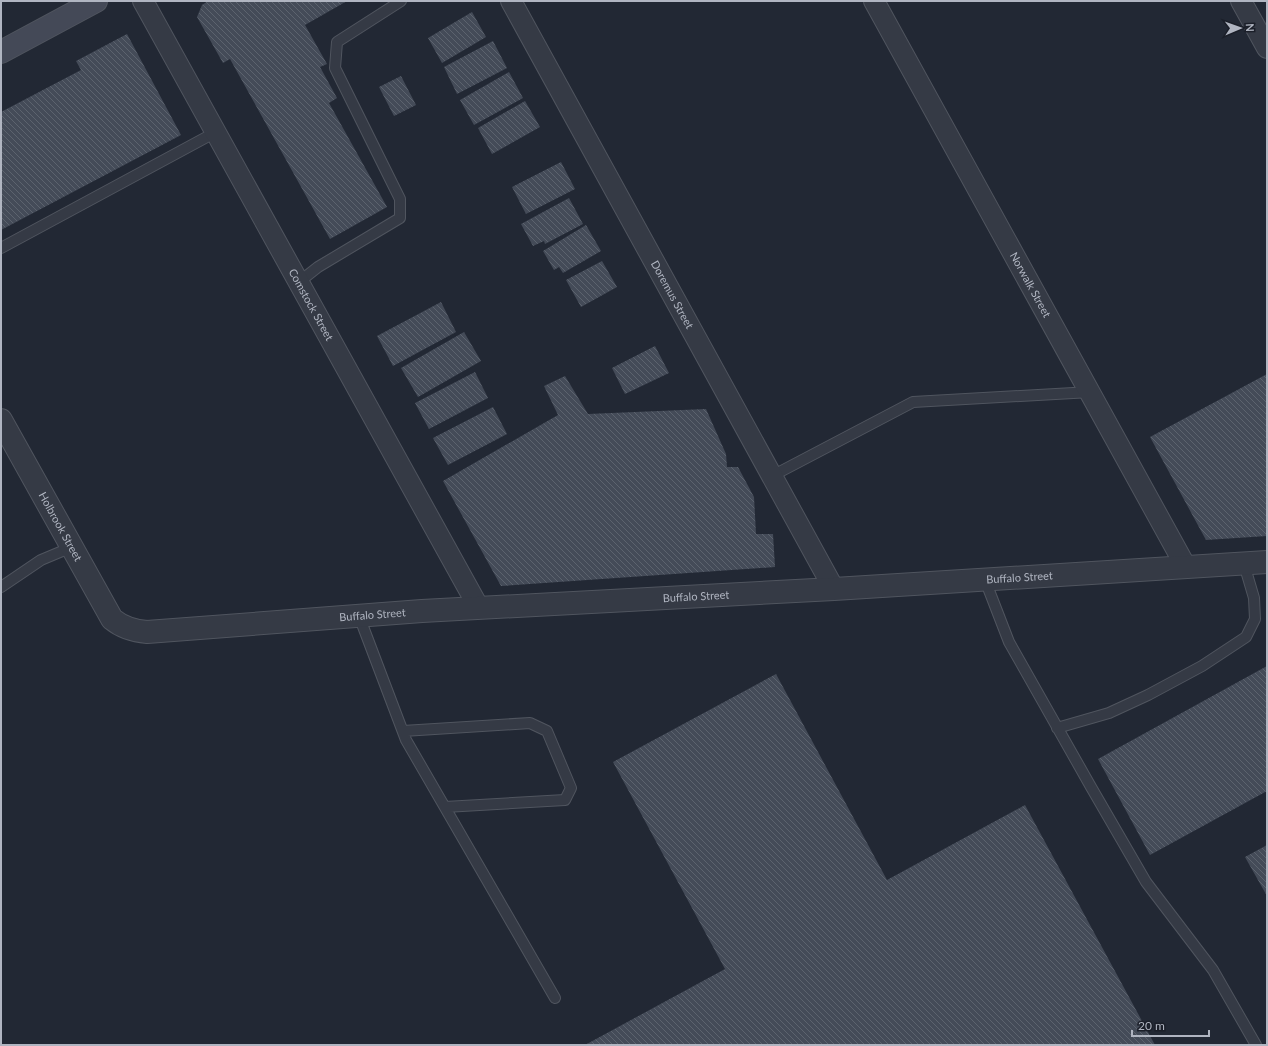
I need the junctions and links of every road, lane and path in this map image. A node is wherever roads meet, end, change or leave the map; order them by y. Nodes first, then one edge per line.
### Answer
1 (96, 1) edge
2 (143, 1) edge
3 (401, 1) edge
4 (511, 1) edge
5 (874, 1) edge
6 (1241, 1) edge
7 (387, 5) edge
8 (1267, 48) edge
9 (1, 52) edge
10 (216, 132) junction
11 (1, 248) edge
12 (299, 282) junction
13 (1091, 392) junction
14 (1, 420) edge
15 (772, 476) junction
16 (72, 547) junction
17 (1267, 562) edge
18 (1244, 564) junction
19 (1186, 567) junction
20 (985, 580) junction
21 (1, 587) edge
22 (834, 589) junction
23 (479, 608) junction
24 (359, 616) junction
25 (126, 628) joint
26 (1057, 728) junction
27 (403, 732) junction
28 (445, 807) junction
29 (555, 998) dead end
30 (1256, 1045) edge

1 - 9 main road
2 - 10 street, Comstock Street
3 - 7 lane
4 - 15 street, Doremus Street
5 - 13 street, Norwalk Street
6 - 8 street
7 - 12 lane
10 - 11 lane
10 - 12 street, Comstock Street
12 - 23 street, Comstock Street
13 - 15 lane
13 - 19 street, Norwalk Street
14 - 16 street, Holbrook Street
15 - 22 street, Doremus Street
16 - 21 lane
16 - 25 street, Holbrook Street
17 - 18 street, Buffalo Street
18 - 19 street, Buffalo Street
18 - 26 lane
19 - 20 street, Buffalo Street
20 - 22 street, Buffalo Street
20 - 26 lane
22 - 23 street, Buffalo Street
23 - 24 street, Buffalo Street
24 - 25 street, Buffalo Street
24 - 27 lane
26 - 30 lane
27 - 28 lane
27 - 28 lane
28 - 29 lane

